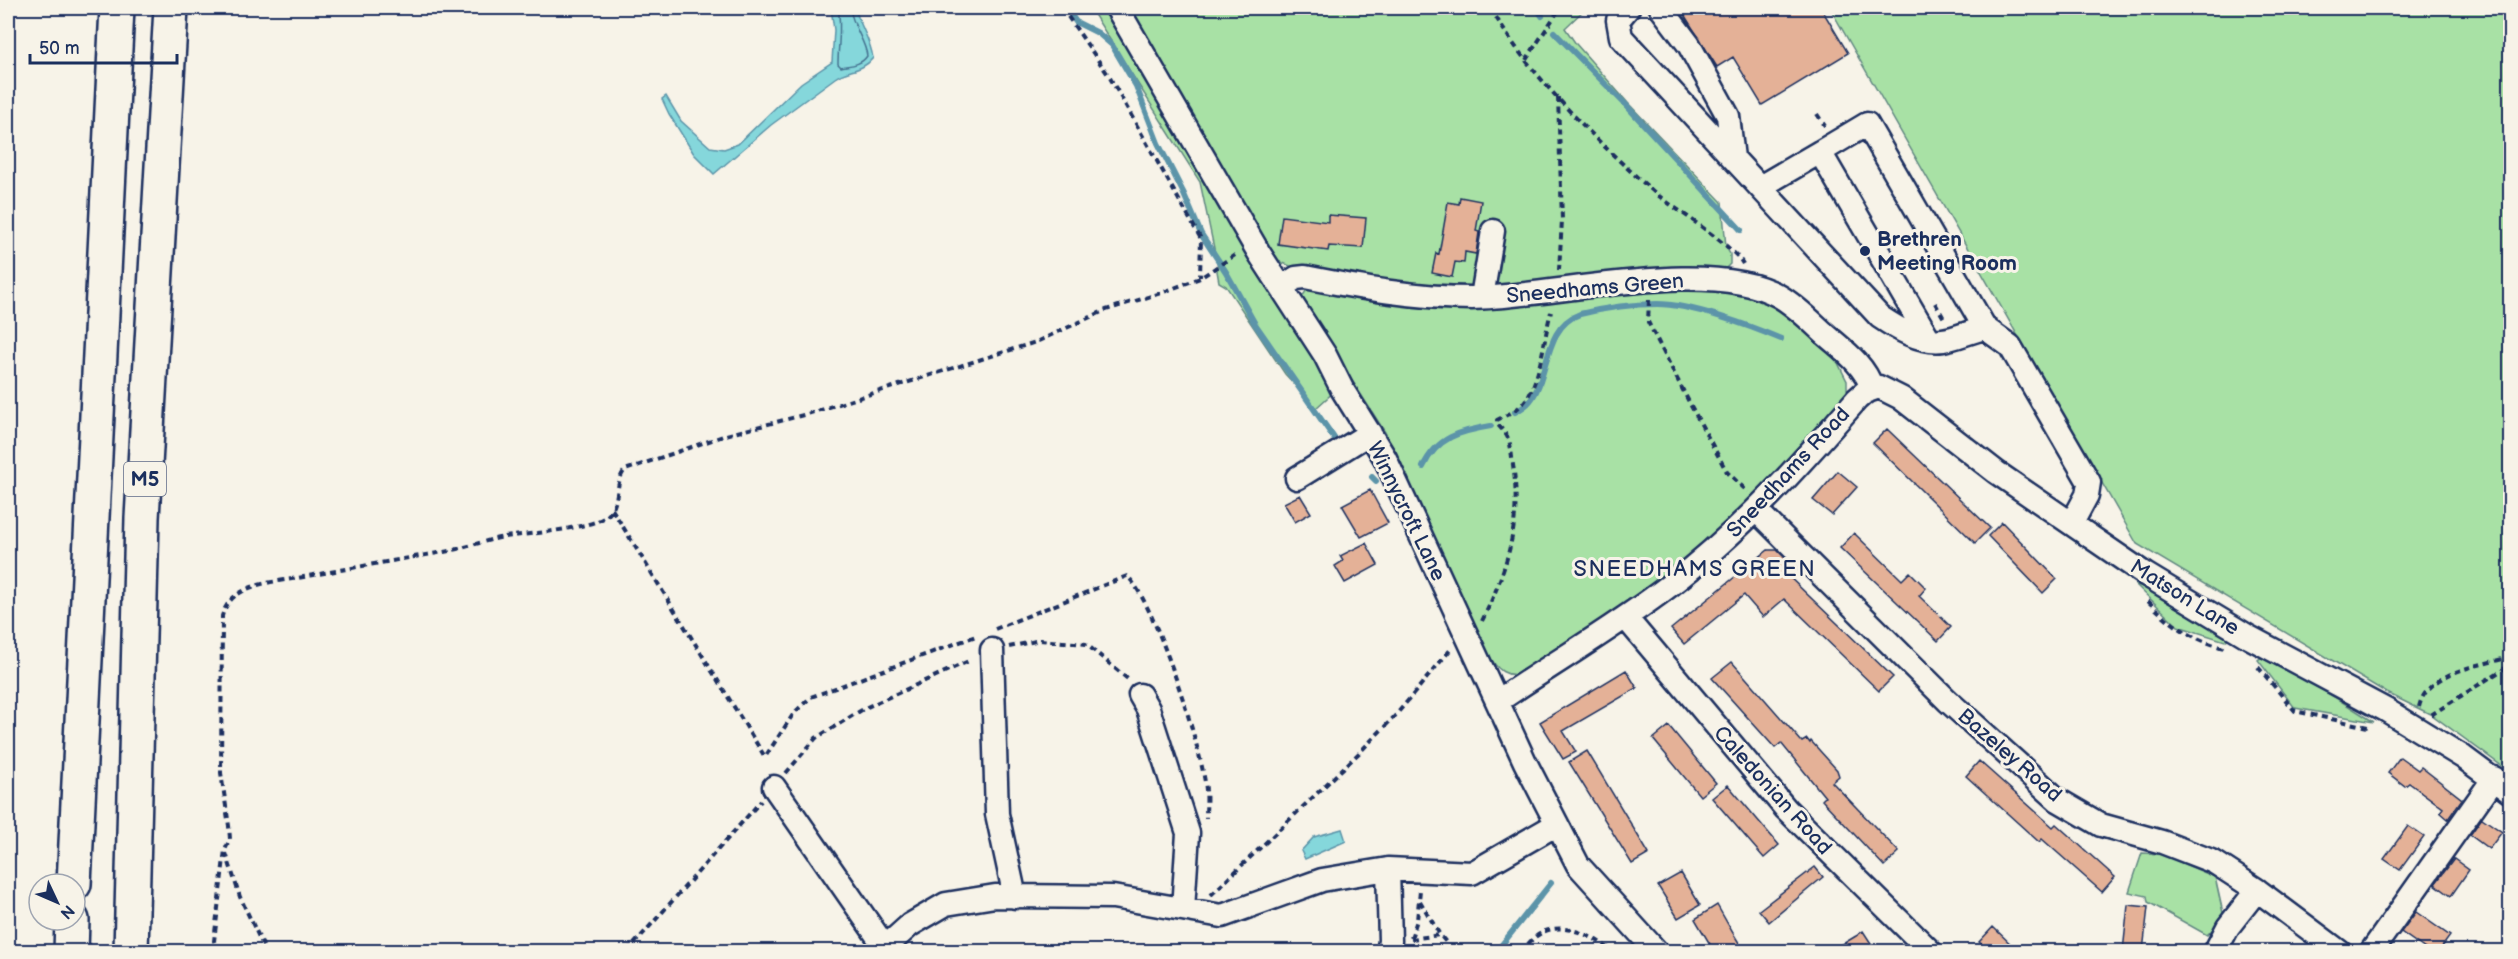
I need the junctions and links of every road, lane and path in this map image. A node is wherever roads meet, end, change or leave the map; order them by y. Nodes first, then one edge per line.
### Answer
1 (117, 8) edge
2 (171, 8) edge
3 (1062, 8) edge
4 (1117, 8) edge
5 (1491, 8) edge
6 (1556, 8) edge
7 (1628, 8) edge
8 (1661, 8) edge
9 (1526, 60) junction
10 (1558, 97) junction
11 (1820, 152) junction
12 (1733, 158) junction
13 (1760, 187) junction
14 (1493, 231) dead end
15 (1221, 265) dead end
16 (1200, 278) junction
17 (1644, 282) junction
18 (1748, 284) junction
19 (1282, 287) junction
20 (1559, 289) junction
21 (1482, 297) junction
22 (1985, 328) junction
23 (1929, 339) junction
24 (1872, 388) junction
25 (1370, 433) junction
26 (1296, 478) dead end
27 (612, 509) junction
28 (1757, 511) junction
29 (2072, 523) junction
30 (2146, 600) dead end
31 (1626, 618) junction
32 (1461, 642) junction
33 (992, 650) junction
34 (2237, 651) dead end
35 (2511, 657) edge
36 (2251, 659) dead end
37 (2511, 665) edge
38 (1140, 695) joint
39 (1498, 701) junction
40 (2412, 724) junction
41 (2381, 729) dead end
42 (2502, 785) edge
43 (774, 788) junction
44 (1206, 822) dead end
45 (1557, 824) junction
46 (225, 850) junction
47 (1388, 869) junction
48 (75, 872) edge
49 (1420, 883) dead end
50 (2257, 890) junction
51 (1210, 896) dead end
52 (1016, 897) junction
53 (1420, 901) junction
54 (1183, 909) junction
55 (72, 932) edge
56 (1440, 934) junction
57 (1411, 939) junction
58 (1398, 948) edge
59 (882, 949) edge
60 (71, 951) edge
61 (131, 951) edge
62 (218, 951) edge
63 (266, 951) edge
64 (627, 951) edge
65 (1454, 951) edge
66 (1521, 951) edge
67 (1613, 951) edge
68 (1657, 951) edge
69 (1931, 951) edge
70 (2215, 951) edge
71 (2340, 951) edge
72 (2372, 951) edge

1 - 48 highway, M5
2 - 61 highway, M5
3 - 16 path
4 - 19 street, Winnycroft Lane
5 - 9 path
6 - 9 path
7 - 12 street
8 - 12 street
9 - 10 path
10 - 18 path
10 - 20 path
11 - 13 street
11 - 22 street
11 - 23 street
12 - 13 street
13 - 23 street
14 - 21 street
15 - 16 path
16 - 27 path
17 - 18 street, Sneedhams Green
17 - 20 street, Sneedhams Green
17 - 28 path
18 - 24 street, Sneedhams Green
19 - 21 street, Sneedhams Green
19 - 25 street, Winnycroft Lane
20 - 21 street, Sneedhams Green
20 - 32 path
22 - 23 street
22 - 29 street
24 - 28 street, Sneedhams Road
24 - 29 street, Matson Lane
25 - 26 street
25 - 32 street, Winnycroft Lane
27 - 44 path
27 - 46 path
28 - 31 street, Sneedhams Road
28 - 50 street, Bazeley Road
29 - 40 street, Matson Lane
30 - 34 path
31 - 39 street, Sneedhams Road
31 - 69 street, Caledonian Road
32 - 39 street, Winnycroft Lane
32 - 51 path
33 - 38 path
33 - 43 path
33 - 52 street
35 - 40 path
36 - 41 path
37 - 40 path
38 - 54 street
39 - 45 street, Winnycroft Lane
40 - 42 street, Matson Lane
42 - 72 street
43 - 59 street
43 - 64 path
45 - 47 street
45 - 68 street, Winnycroft Lane
46 - 62 path
46 - 63 path
47 - 54 street
47 - 58 street
49 - 53 path
50 - 70 street
50 - 71 street, Bazeley Road
52 - 54 street
52 - 59 street
53 - 56 path
53 - 57 path
55 - 60 highway
56 - 57 path
56 - 65 path
57 - 58 path
66 - 67 path

